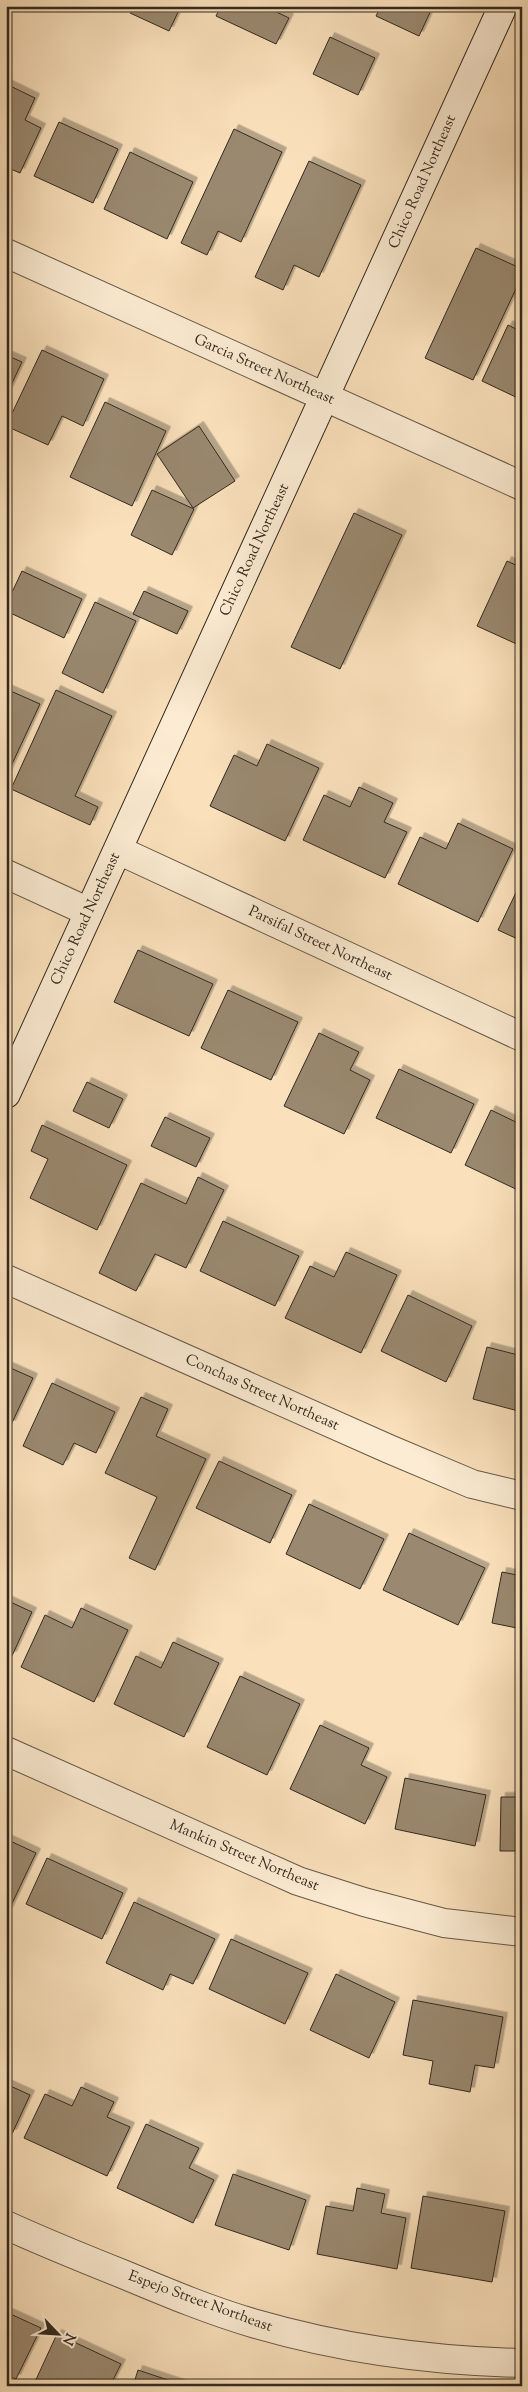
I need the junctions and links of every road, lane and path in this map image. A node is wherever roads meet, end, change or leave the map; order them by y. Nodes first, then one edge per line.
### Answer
1 (503, 6) edge
2 (6, 254) edge
3 (325, 397) junction
4 (522, 486) edge
5 (118, 850) junction
6 (6, 874) edge
7 (89, 912) junction
8 (522, 1037) edge
9 (6, 1094) edge
10 (6, 1279) edge
11 (522, 1496) edge
12 (6, 1751) edge
13 (522, 1932) edge
14 (6, 2225) edge
15 (522, 2363) edge

1 - 3 street, Chico Road Northeast
2 - 3 street, Garcia Street Northeast
3 - 4 street, Garcia Street Northeast
3 - 5 street, Chico Road Northeast
5 - 7 street, Chico Road Northeast
5 - 8 street, Parsifal Street Northeast
6 - 7 street
7 - 9 street, Chico Road Northeast
10 - 11 street, Conchas Street Northeast
12 - 13 street, Mankin Street Northeast
14 - 15 street, Espejo Street Northeast

